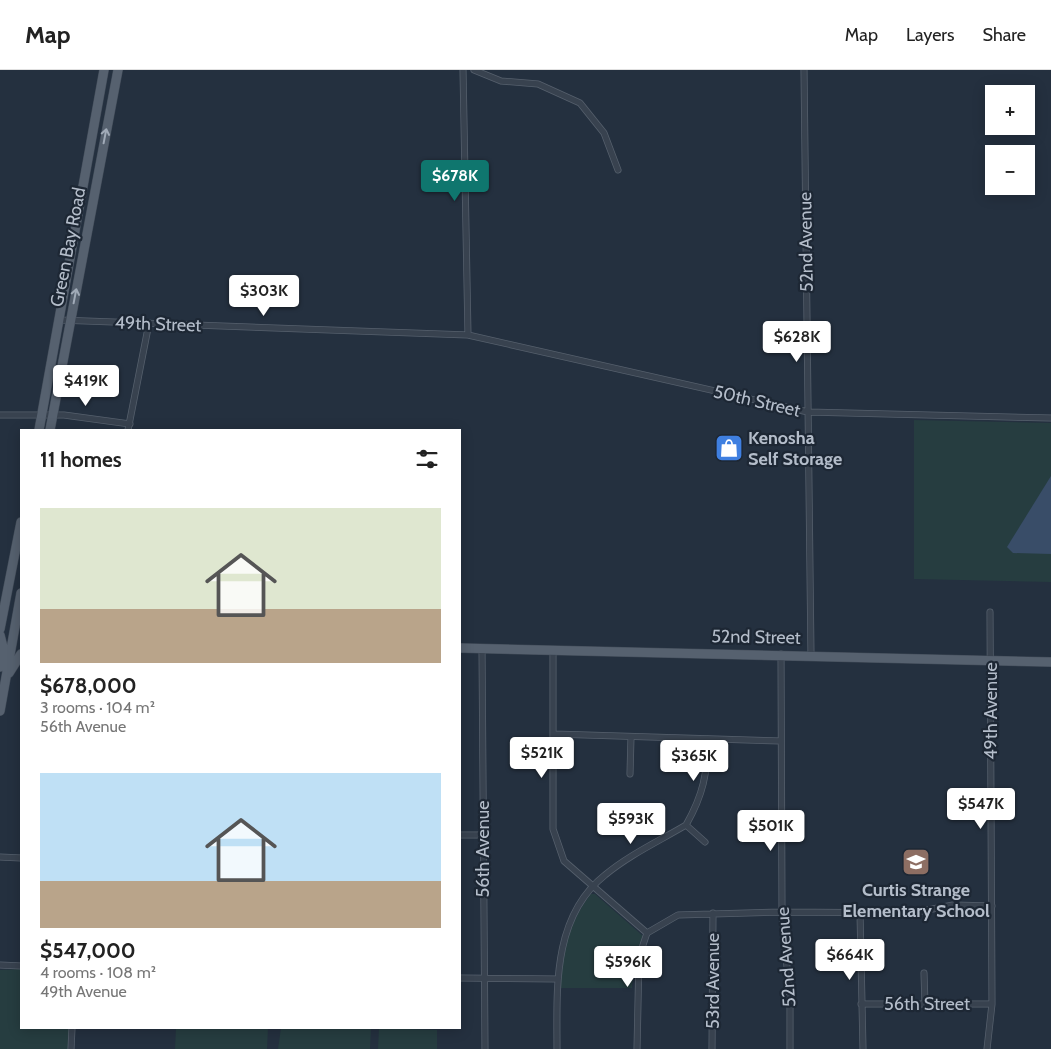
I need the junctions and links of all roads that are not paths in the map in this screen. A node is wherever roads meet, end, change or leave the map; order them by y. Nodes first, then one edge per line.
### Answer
1 (104, 70) edge
2 (118, 70) edge
3 (463, 70) edge
4 (474, 70) edge
5 (804, 70) edge
6 (618, 170) dead end
7 (59, 320) junction
8 (70, 320) junction
9 (149, 323) junction
10 (468, 335) junction
11 (808, 412) junction
12 (53, 414) junction
13 (0, 415) edge
14 (42, 416) junction
15 (1051, 418) edge
16 (129, 427) edge
17 (39, 429) edge
18 (50, 429) edge
19 (20, 539) edge
20 (10, 582) junction
21 (0, 600) edge
22 (20, 607) edge
23 (990, 612) dead end
24 (8, 637) edge
25 (461, 648) edge
26 (482, 648) junction
27 (553, 650) junction
28 (781, 654) junction
29 (20, 655) edge
30 (811, 655) junction
31 (990, 661) junction
32 (1051, 662) edge
33 (0, 667) edge
34 (5, 682) junction
35 (0, 711) edge
36 (554, 734) junction
37 (630, 737) junction
38 (707, 739) junction
39 (781, 742) junction
40 (630, 774) dead end
41 (686, 825) junction
42 (461, 836) edge
43 (483, 836) junction
44 (705, 842) dead end
45 (0, 857) edge
46 (20, 858) edge
47 (592, 887) junction
48 (992, 906) junction
49 (782, 912) junction
50 (713, 913) junction
51 (860, 913) junction
52 (647, 933) junction
53 (0, 965) edge
54 (20, 966) edge
55 (924, 973) dead end
56 (461, 978) edge
57 (483, 979) junction
58 (557, 979) junction
59 (861, 1004) junction
60 (925, 1004) junction
61 (992, 1004) junction
62 (72, 1029) edge
63 (71, 1049) edge
64 (484, 1049) edge
65 (558, 1049) edge
66 (637, 1049) edge
67 (712, 1049) edge
68 (790, 1049) edge
69 (863, 1049) edge
70 (987, 1049) edge

1 - 7 main road, Green Bay Road
8 -> 2 main road, Green Bay Road
3 - 10 street
4 - 6 street
5 - 11 street, 52nd Avenue
7 - 8 street, 49th Street
7 - 14 main road, Green Bay Road
8 - 9 street, 49th Street
8 - 12 main road, Green Bay Road
9 - 10 street, 49th Street
9 - 16 street
10 - 11 street, 50th Street
11 - 15 street, 50th Street
11 - 30 street, 52nd Avenue
12 - 14 street
12 - 16 street
12 - 18 main road, Green Bay Road
13 - 14 street
14 - 17 main road, Green Bay Road
19 - 20 main road
20 - 21 main road
20 - 24 main road
22 - 24 main road
23 - 31 street, 49th Avenue
24 - 33 main road
24 - 34 main road
25 - 26 main road, 52nd Street
26 - 27 main road, 52nd Street
26 - 43 street, 56th Avenue
27 - 28 main road, 52nd Street
27 - 36 street
28 - 30 main road, 52nd Street
28 - 39 street, 52nd Avenue
29 - 34 main road
30 - 31 main road, 52nd Street
31 - 32 main road, 52nd Street
31 - 48 street, 49th Avenue
34 - 35 main road
36 - 37 street
36 - 47 street
37 - 38 street
37 - 40 street
38 - 39 street
38 - 41 street
39 - 49 street, 52nd Avenue
41 - 44 street
41 - 47 street
42 - 43 street
43 - 57 street, 56th Avenue
45 - 46 street
47 - 52 street
47 - 58 street
48 - 51 street
48 - 61 street, 49th Avenue
49 - 50 street
49 - 51 street
49 - 68 street, 52nd Avenue
50 - 52 street
50 - 67 street, 53rd Avenue
51 - 59 street
52 - 66 street
53 - 54 street
55 - 60 street
56 - 57 street
57 - 58 street
57 - 64 street, 56th Avenue
58 - 65 street
59 - 60 street, 56th Street
59 - 69 street
60 - 61 street, 56th Street
61 - 70 street, 49th Avenue
62 - 63 street

